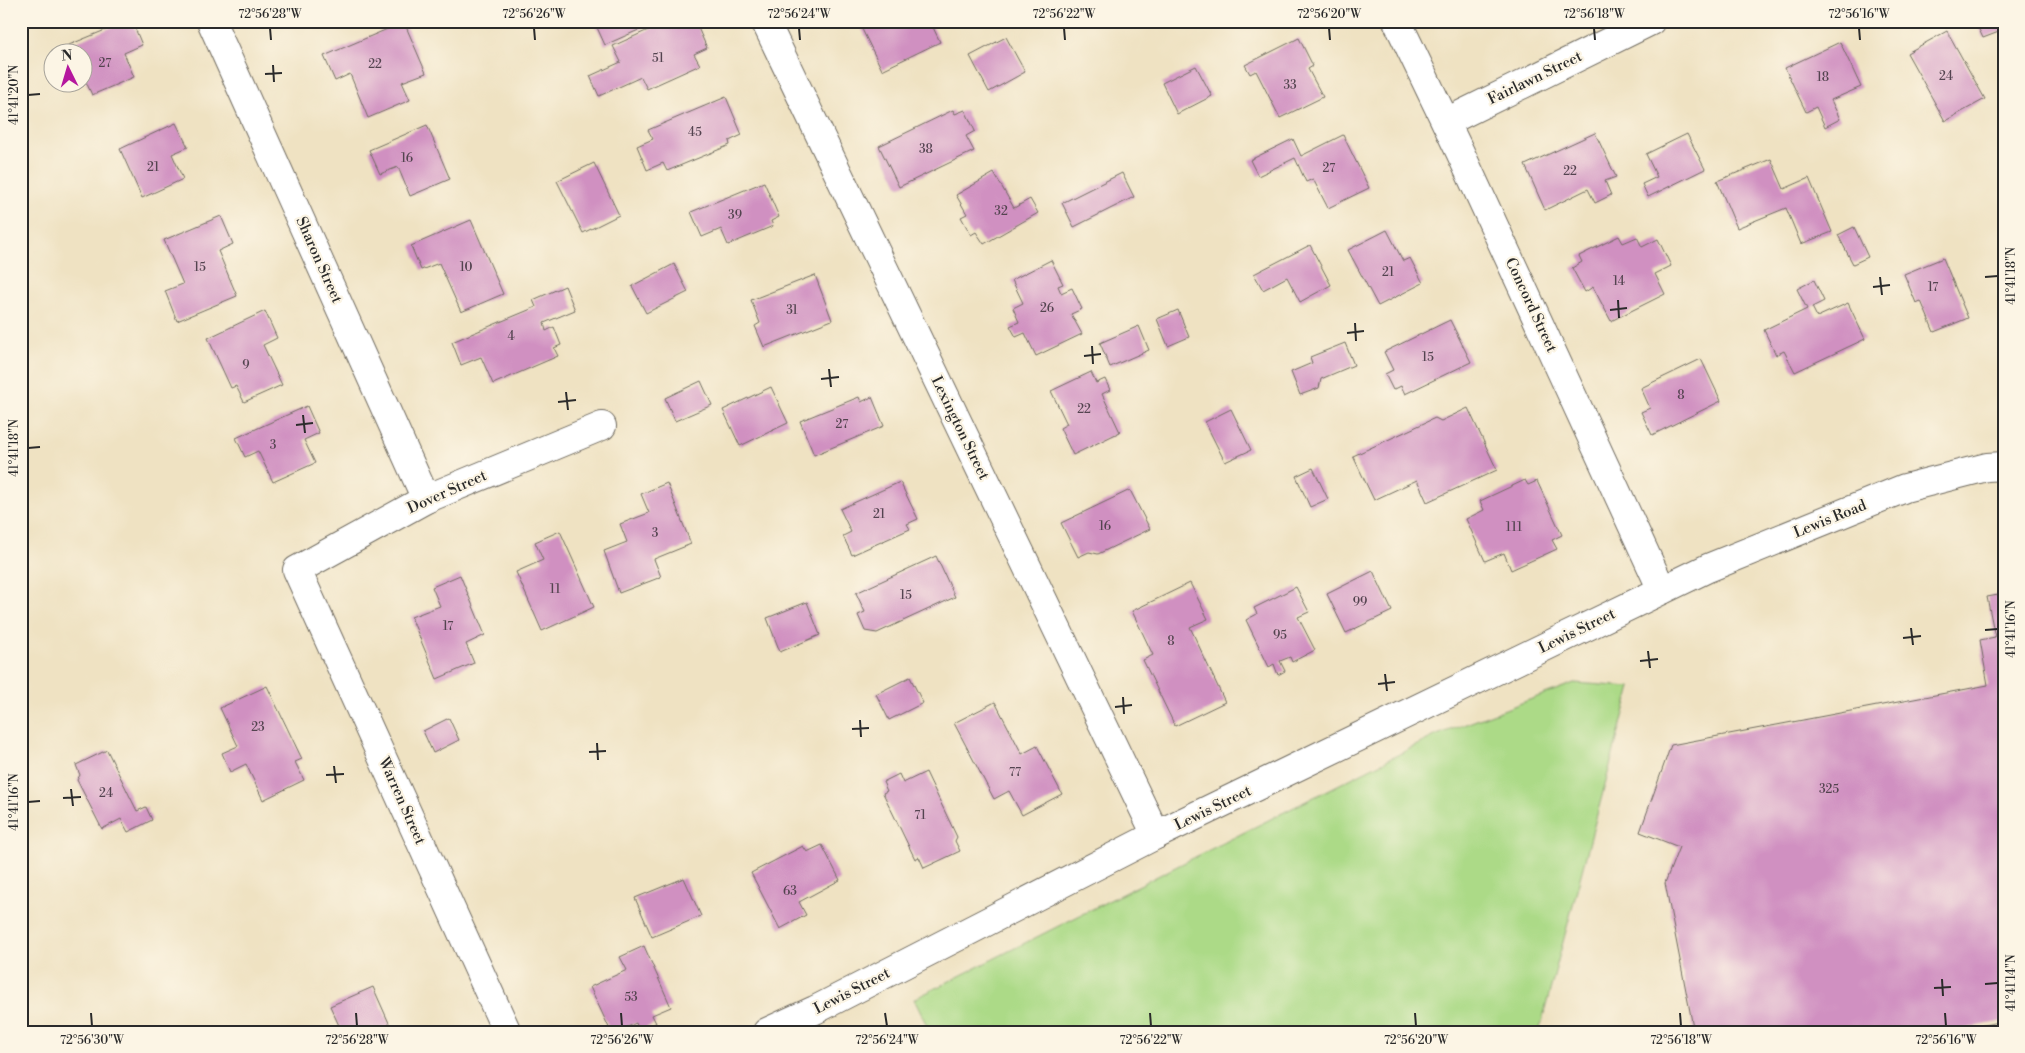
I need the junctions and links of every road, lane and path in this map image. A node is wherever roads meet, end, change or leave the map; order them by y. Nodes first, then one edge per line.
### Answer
1 (211, 21) edge
2 (764, 21) edge
3 (1397, 21) edge
4 (1651, 21) edge
5 (1446, 122) junction
6 (602, 426) dead end
7 (2004, 466) edge
8 (426, 499) junction
9 (298, 570) joint
10 (1662, 590) junction
11 (1156, 835) junction
12 (507, 1032) edge
13 (767, 1032) edge

1 - 8 street, Sharon Street
2 - 11 street, Lexington Street
3 - 5 street, Concord Street
4 - 5 street, Fairlawn Street
5 - 10 street, Concord Street
6 - 8 street, Dover Street
7 - 10 street, Lewis Road
8 - 9 street, Dover Street
9 - 12 street, Warren Street
10 - 11 street, Lewis Street
11 - 13 street, Lewis Street

